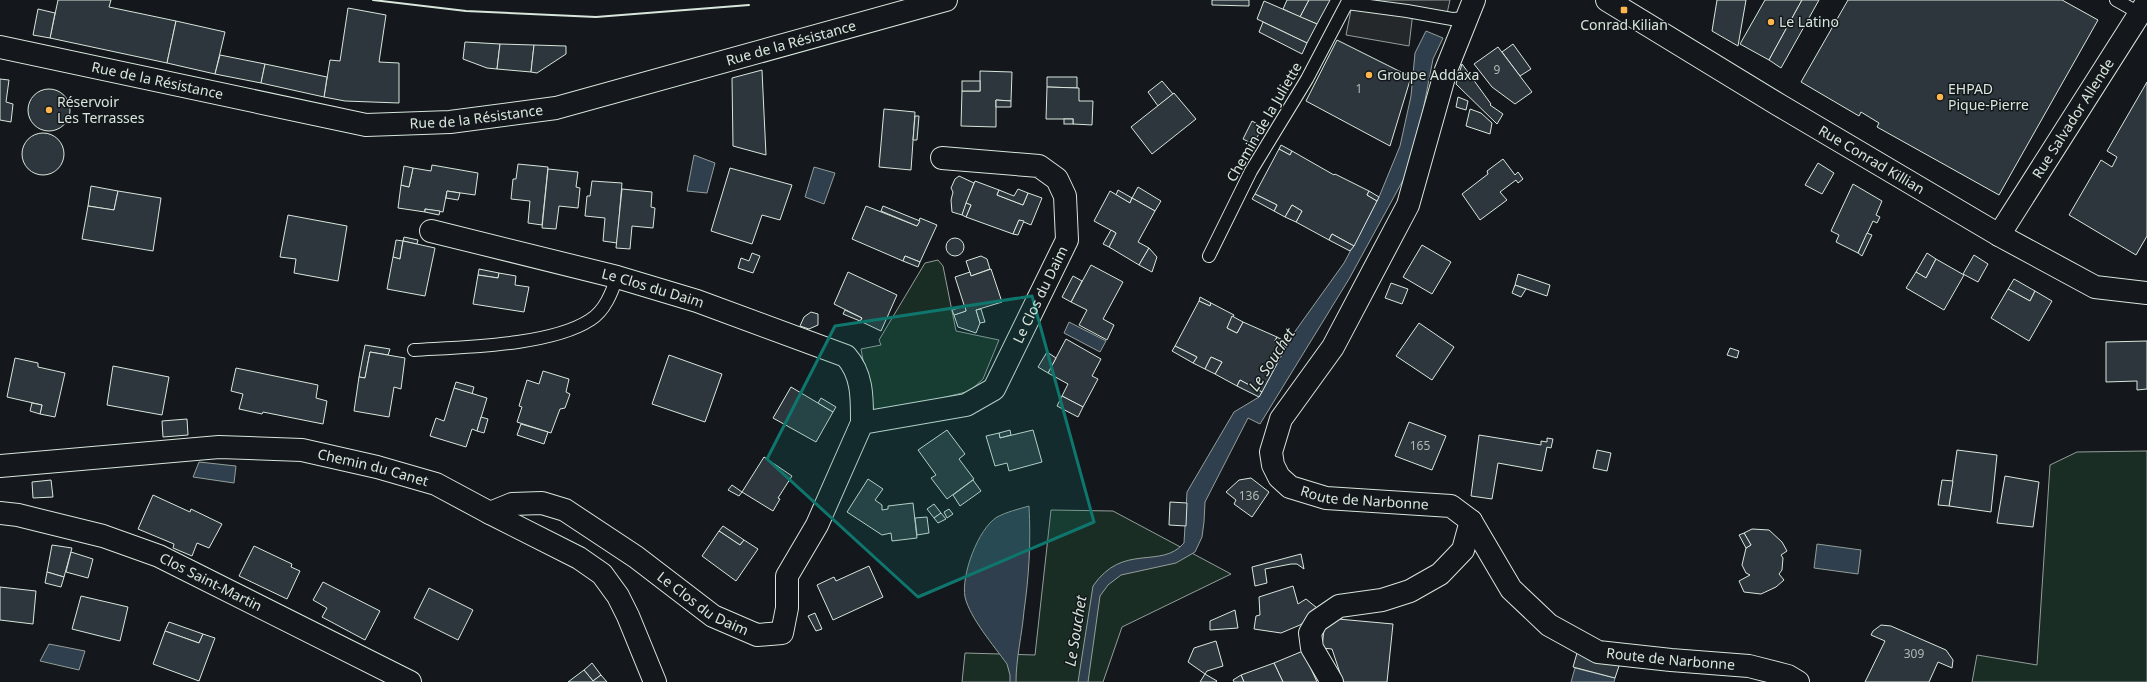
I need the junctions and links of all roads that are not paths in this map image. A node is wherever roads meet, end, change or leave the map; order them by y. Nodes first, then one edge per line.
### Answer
1 (946, 0) edge
2 (1607, 0) edge
3 (2116, 0) edge
4 (2143, 8) edge
5 (1471, 9) edge
6 (0, 47) edge
7 (942, 158) dead end
8 (431, 231) dead end
9 (1999, 235) junction
10 (1209, 256) dead end
11 (617, 277) junction
12 (2147, 293) edge
13 (414, 350) dead end
14 (862, 423) junction
15 (0, 466) edge
16 (0, 513) edge
17 (490, 514) junction
18 (1471, 521) junction
19 (410, 682) edge
20 (655, 682) edge
21 (1332, 682) edge
22 (1798, 682) edge

1 - 6 street, Rue de la Résistance
2 - 9 street, Rue Conrad Killian
3 - 4 lane
4 - 9 street, Rue Salvador Allende
5 - 10 lane, Chemin de la Juliette
5 - 18 street, Route de Narbonne
7 - 14 street, Le Clos du Daim
8 - 11 street, Le Clos du Daim
9 - 12 street, Rue Conrad Killian
11 - 13 lane
11 - 14 street, Le Clos du Daim
14 - 17 street, Le Clos du Daim
15 - 17 street, Chemin du Canet
16 - 19 street, Clos Saint-Martin
17 - 20 street, Chemin du Canet
18 - 21 street
18 - 22 street, Route de Narbonne

